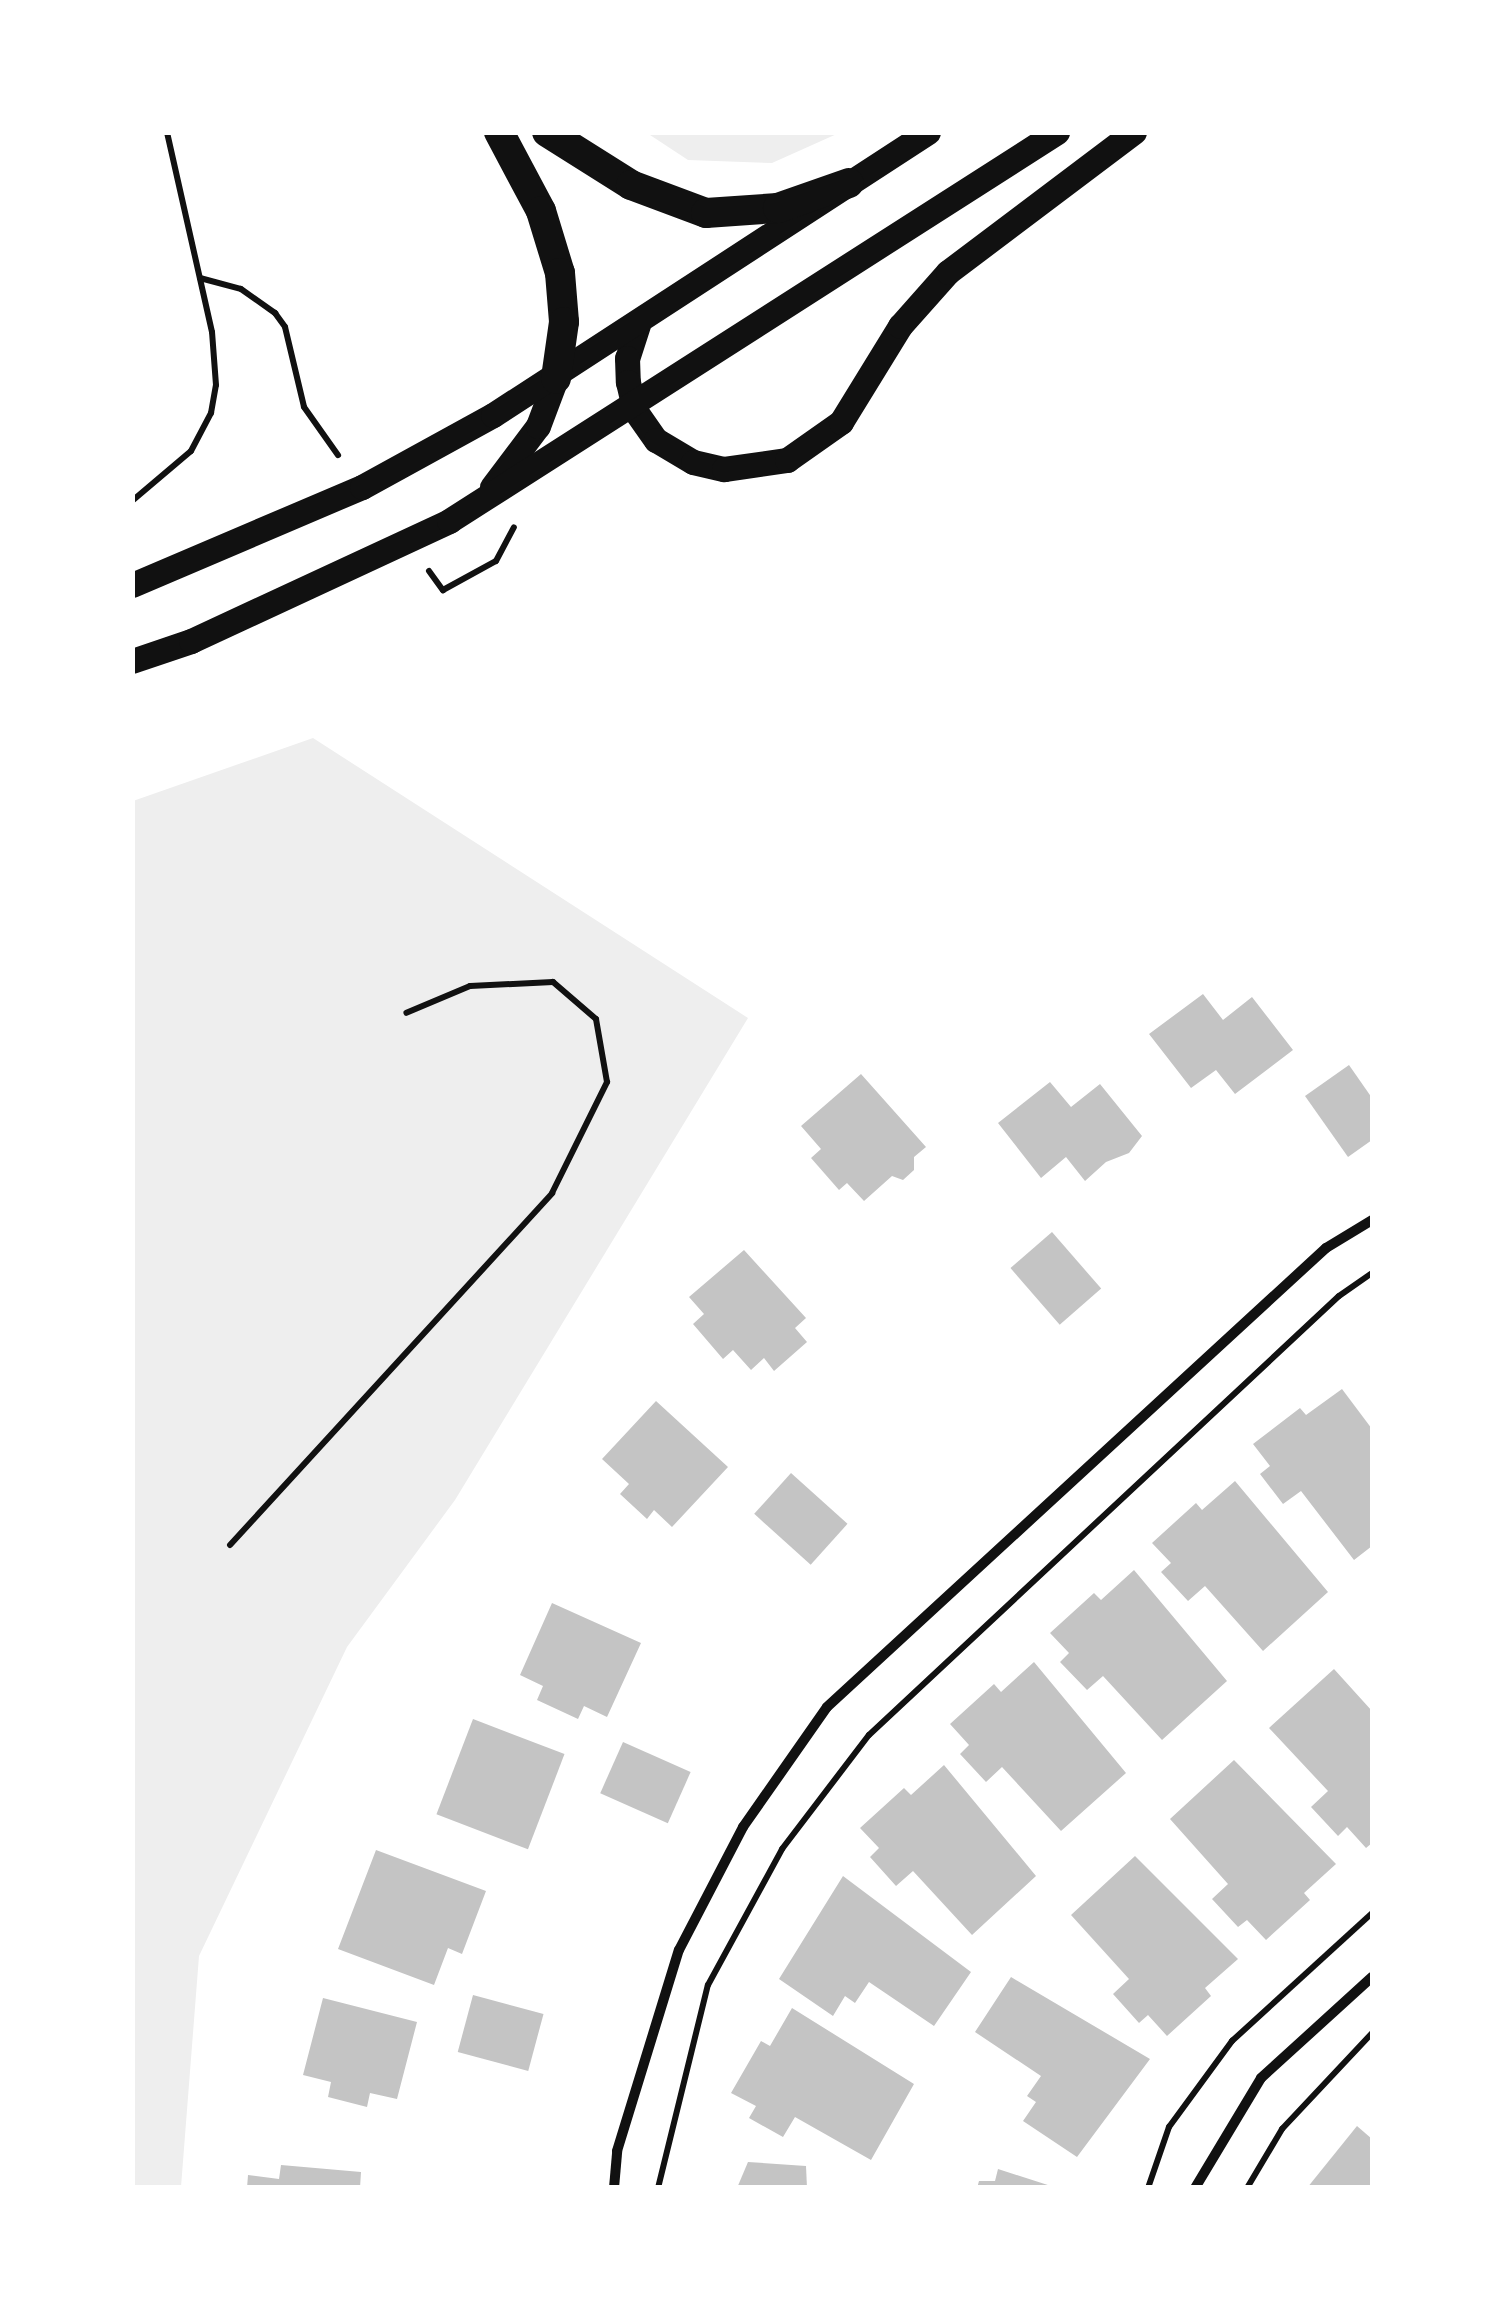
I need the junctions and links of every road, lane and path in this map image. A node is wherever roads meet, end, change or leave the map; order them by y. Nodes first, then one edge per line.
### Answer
1 (167, 132) edge
2 (499, 132) edge
3 (546, 132) edge
4 (928, 132) edge
5 (1057, 132) edge
6 (1134, 132) edge
7 (848, 184) junction
8 (200, 278) junction
9 (638, 325) junction
10 (556, 378) junction
11 (634, 409) junction
12 (339, 457) dead end
13 (132, 501) edge
14 (449, 522) junction
15 (132, 586) edge
16 (132, 661) edge
17 (406, 1013) dead end
18 (1372, 1220) edge
19 (1372, 1274) edge
20 (230, 1545) dead end
21 (1372, 1913) edge
22 (1372, 1977) edge
23 (1372, 2033) edge
24 (614, 2188) edge
25 (658, 2188) edge
26 (1148, 2188) edge
27 (1195, 2188) edge
28 (1247, 2188) edge

1 - 8 path
2 - 10 highway
3 - 7 highway
4 - 7 main road
5 - 11 main road
6 - 11 main road
7 - 9 main road
8 - 12 path
8 - 13 path
9 - 10 main road
9 - 11 main road
10 - 14 main road
10 - 15 main road
11 - 14 main road
14 - 16 main road
17 - 20 path
18 - 24 street
19 - 25 path
21 - 26 path
22 - 27 street
23 - 28 path

